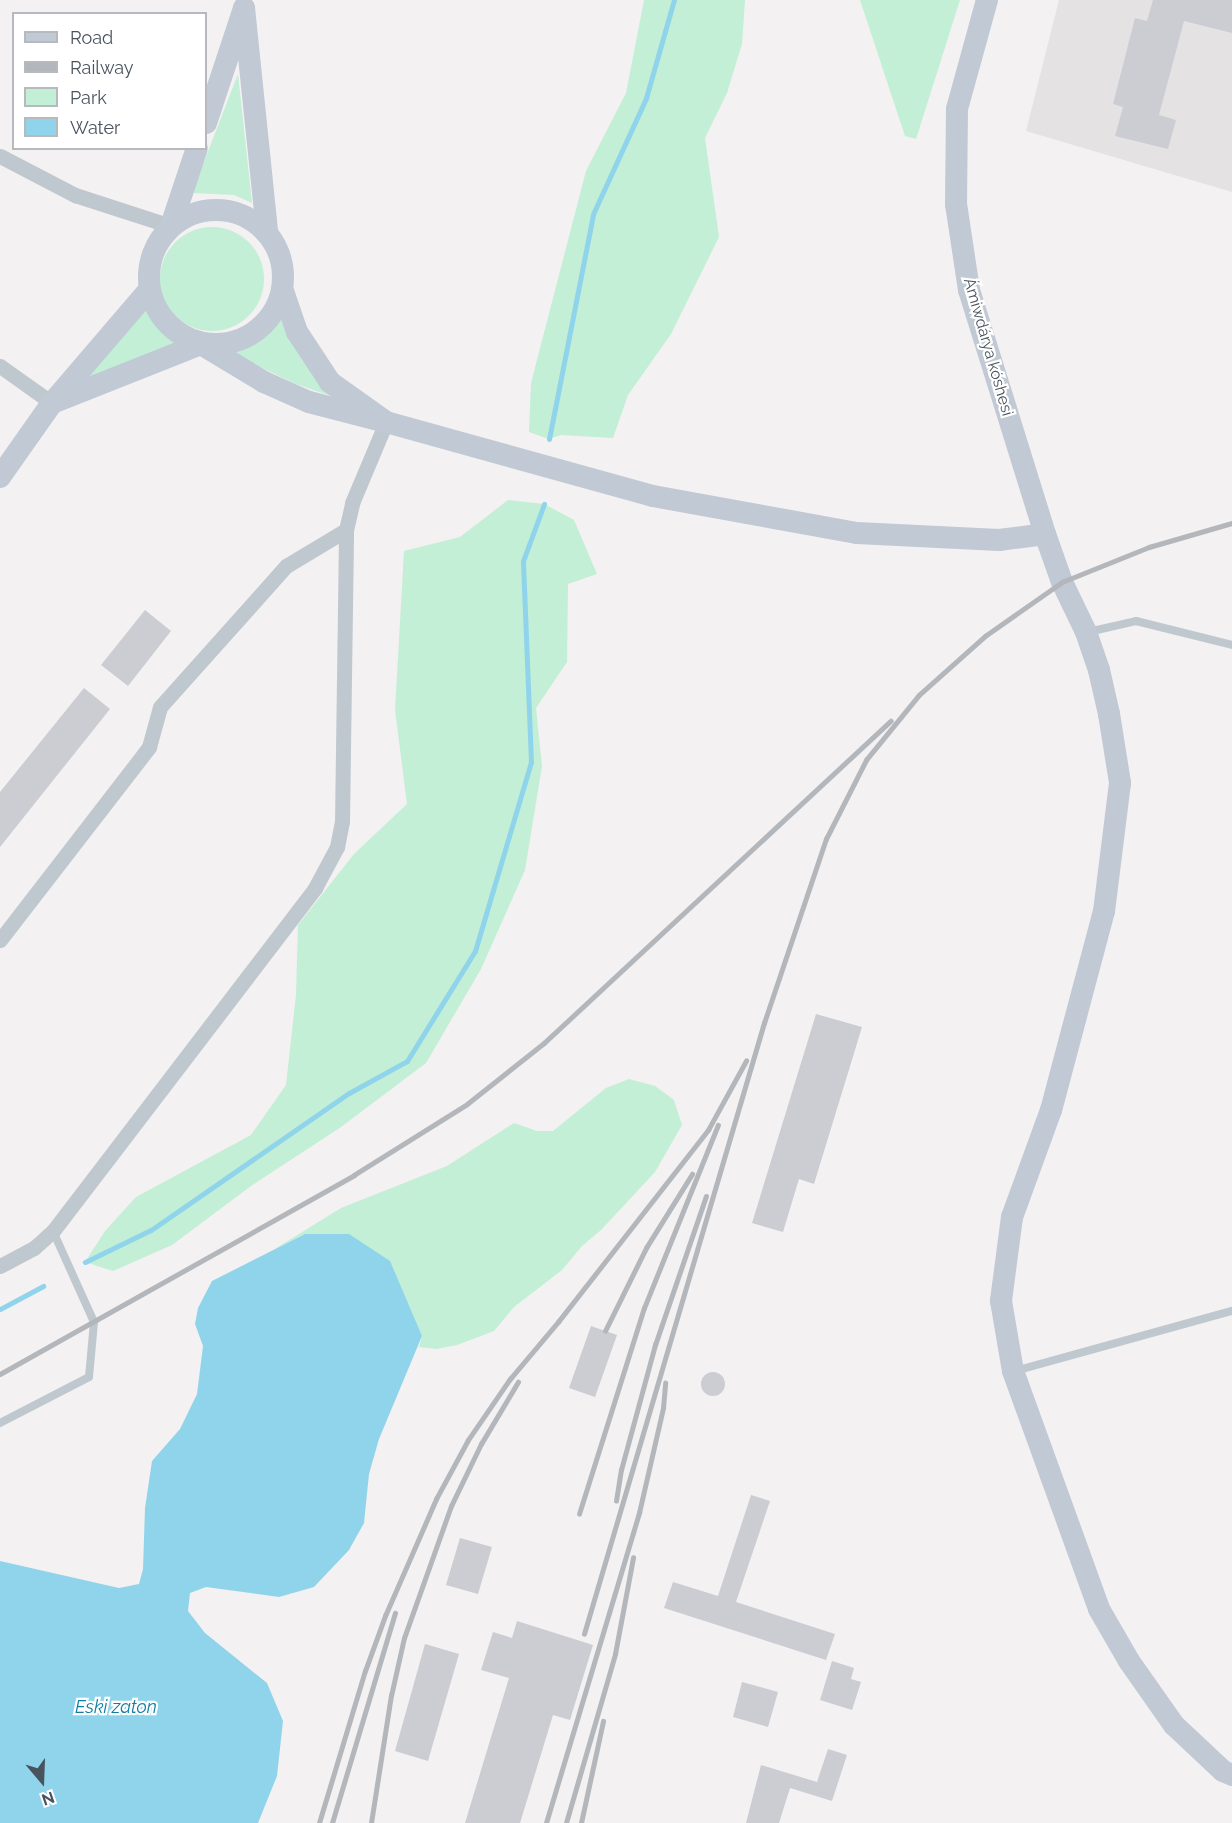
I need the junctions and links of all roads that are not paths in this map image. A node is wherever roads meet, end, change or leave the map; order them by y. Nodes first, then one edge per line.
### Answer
1 (987, 0) edge
2 (245, 4) edge
3 (207, 120) edge
4 (196, 150) edge
5 (0, 156) edge
6 (171, 226) junction
7 (267, 232) junction
8 (282, 288) junction
9 (149, 290) junction
10 (201, 344) junction
11 (0, 366) edge
12 (52, 404) junction
13 (386, 422) junction
14 (0, 477) edge
15 (346, 530) junction
16 (1045, 534) junction
17 (1086, 632) junction
18 (1232, 645) edge
19 (0, 940) edge
20 (53, 1232) junction
21 (0, 1266) edge
22 (1232, 1311) edge
23 (1013, 1371) junction
24 (0, 1423) edge
25 (1232, 1775) edge

1 - 16 street, Ámiwdárya kóshesi
2 - 3 street
2 - 7 street
4 - 6 street
5 - 6 street
6 - 7 street
6 - 9 street
7 - 8 street
8 - 10 street
8 - 13 street
9 - 10 street
9 - 12 street
10 - 12 street
10 - 13 street
11 - 12 street
12 - 14 street
13 - 15 street
13 - 16 street
15 - 19 street
15 - 20 street
16 - 17 street, Ámiwdárya kóshesi
17 - 18 lane
17 - 23 street, Ámiwdárya kóshesi
20 - 21 street
20 - 24 lane
22 - 23 lane
23 - 25 street, Ámiwdárya kóshesi

